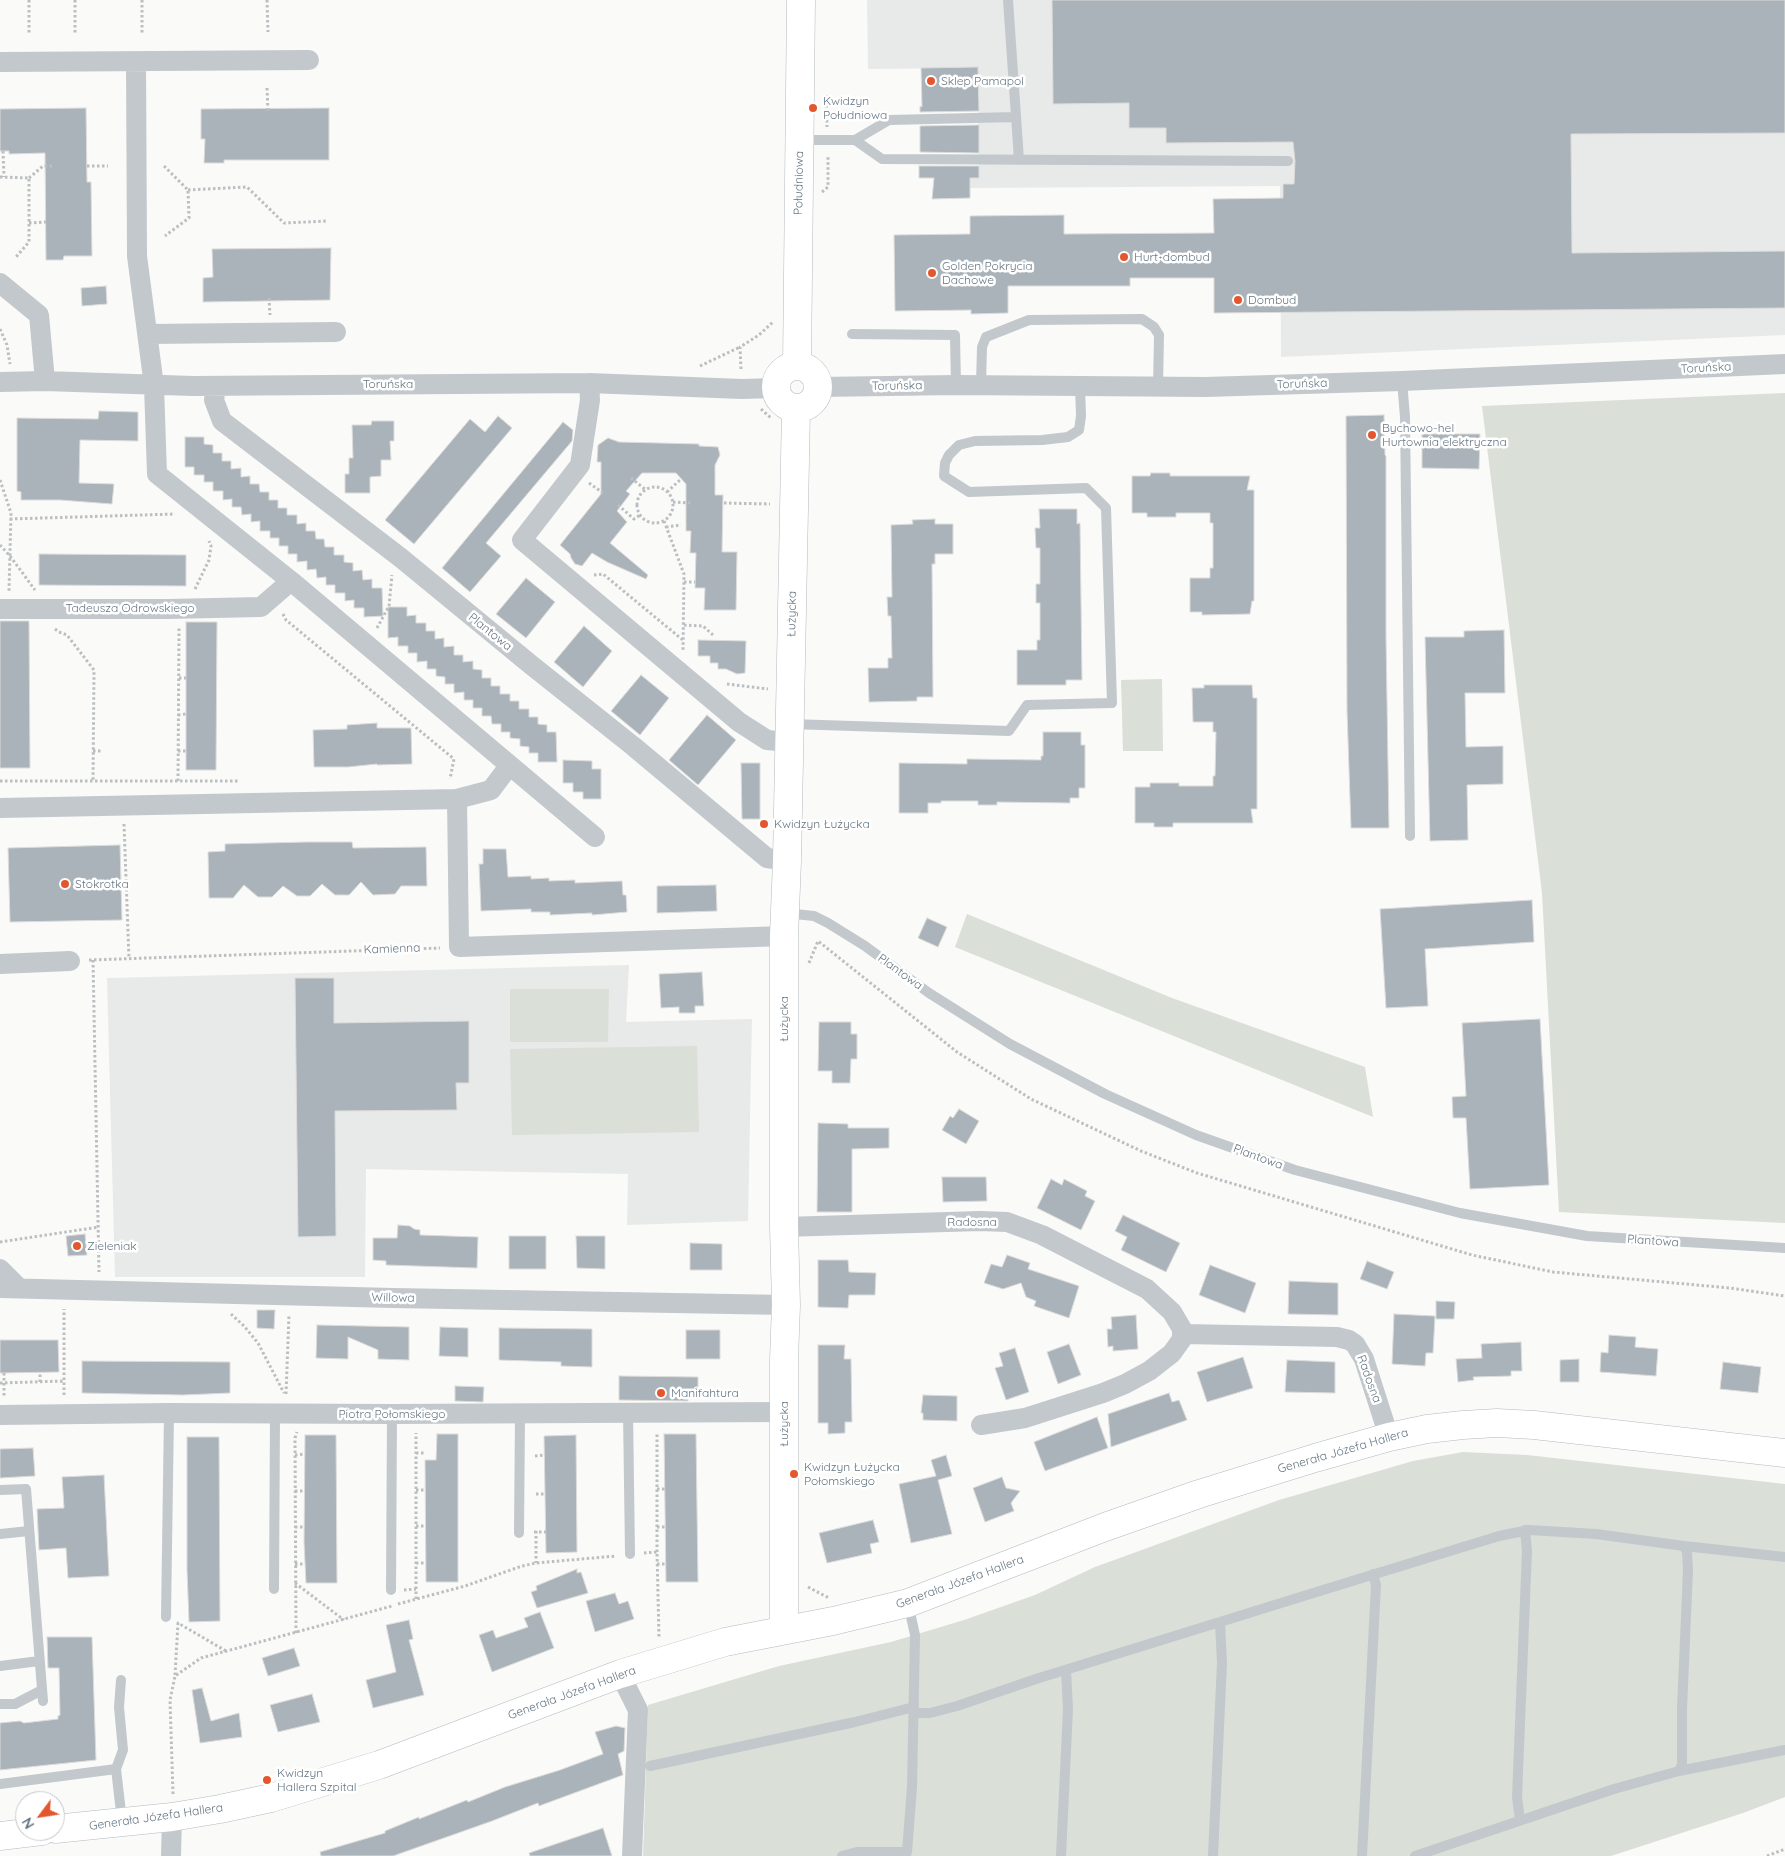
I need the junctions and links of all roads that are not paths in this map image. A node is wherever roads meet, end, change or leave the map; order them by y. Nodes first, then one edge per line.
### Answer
1 (801, 0) edge
2 (1008, 0) edge
3 (309, 60) dead end
4 (136, 61) junction
5 (0, 62) edge
6 (1016, 117) junction
7 (800, 140) junction
8 (855, 140) junction
9 (1019, 160) junction
10 (1288, 161) dead end
11 (0, 282) edge
12 (336, 332) dead end
13 (148, 334) junction
14 (852, 334) dead end
15 (1785, 364) edge
16 (797, 366) junction
17 (5, 373) edge
18 (45, 381) junction
19 (1402, 382) junction
20 (589, 383) junction
21 (956, 385) junction
22 (981, 385) junction
23 (154, 386) junction
24 (216, 386) junction
25 (1080, 386) junction
26 (818, 387) junction
27 (1158, 387) junction
28 (776, 388) junction
29 (796, 409) junction
30 (291, 581) junction
31 (4, 609) edge
32 (789, 733) junction
33 (509, 766) junction
34 (457, 799) junction
35 (0, 808) edge
36 (1410, 836) dead end
37 (595, 837) dead end
38 (787, 861) junction
39 (784, 924) junction
40 (70, 961) road end
41 (0, 964) edge
42 (784, 1227) junction
43 (1785, 1248) edge
44 (0, 1269) edge
45 (10, 1288) edge
46 (786, 1305) junction
47 (1183, 1334) junction
48 (2, 1407) edge
49 (628, 1412) junction
50 (785, 1412) junction
51 (169, 1413) junction
52 (520, 1413) junction
53 (392, 1414) junction
54 (275, 1418) junction
55 (980, 1426) dead end
56 (1389, 1437) junction
57 (1785, 1454) edge
58 (0, 1490) edge
59 (1525, 1530) junction
60 (29, 1531) junction
61 (519, 1533) dead end
62 (0, 1534) edge
63 (1684, 1546) junction
64 (630, 1554) road end
65 (1785, 1557) edge
66 (1373, 1574) junction
67 (274, 1589) dead end
68 (391, 1590) dead end
69 (908, 1603) junction
70 (166, 1618) dead end
71 (1220, 1622) junction
72 (784, 1630) junction
73 (40, 1661) junction
74 (0, 1666) edge
75 (1066, 1670) junction
76 (620, 1674) junction
77 (121, 1680) dead end
78 (42, 1690) junction
79 (43, 1701) dead end
80 (0, 1704) edge
81 (914, 1710) junction
82 (1785, 1750) edge
83 (650, 1766) dead end
84 (116, 1769) junction
85 (1679, 1771) junction
86 (0, 1784) edge
87 (169, 1806) junction
88 (1520, 1820) junction
89 (123, 1822) junction
90 (65, 1829) edge
91 (15, 1834) edge
92 (0, 1836) edge
93 (907, 1854) edge
94 (171, 1856) edge
95 (632, 1856) edge
96 (842, 1856) edge
97 (1060, 1856) edge
98 (1213, 1856) edge
99 (1362, 1856) edge
100 (1415, 1856) edge

1 - 7 street, Południowa
2 - 6 lane
3 - 4 street
4 - 5 street
4 - 13 street
6 - 8 lane
6 - 9 lane
7 - 8 lane
7 - 16 street, Południowa
8 - 9 lane
9 - 10 lane
11 - 18 street
12 - 13 street
13 - 23 street
14 - 21 lane
15 - 19 street, Toruńska
16 - 26 street
16 - 28 street
17 - 18 street, Toruńska
18 - 23 street, Toruńska
19 - 27 street, Toruńska
19 - 36 lane
20 - 24 street, Toruńska
20 - 28 street, Toruńska
20 - 32 street
21 - 22 street, Toruńska
21 - 26 street, Toruńska
22 - 25 street, Toruńska
22 - 27 lane
23 - 24 street, Toruńska
23 - 30 street
24 - 38 street, Plantowa
25 - 27 street, Toruńska
25 - 32 lane
26 - 29 street
28 - 29 street
29 - 32 street, Łużycka
30 - 31 street, Tadeusza Odrowskiego
30 - 33 street
32 - 38 street, Łużycka
33 - 34 street
33 - 37 street
34 - 35 street
34 - 39 street
38 - 39 street, Łużycka
39 - 42 street, Łużycka
39 - 43 lane, Plantowa
40 - 41 street
42 - 46 street, Łużycka
42 - 47 street, Radosna
44 - 45 street
45 - 46 street, Willowa
46 - 50 street, Łużycka
47 - 55 street
47 - 56 street, Radosna
48 - 51 street, Piotra Połomskiego
49 - 50 street, Piotra Połomskiego
49 - 52 street, Piotra Połomskiego
49 - 64 lane
50 - 72 street, Łużycka
51 - 54 street, Piotra Połomskiego
51 - 70 lane
52 - 53 street, Piotra Połomskiego
52 - 61 lane
53 - 54 street, Piotra Połomskiego
53 - 68 lane
54 - 67 lane
56 - 57 street, Generała Józefa Hallera
56 - 69 street, Generała Józefa Hallera
58 - 60 lane
59 - 63 lane
59 - 66 lane
59 - 88 lane
60 - 62 lane
60 - 73 lane
63 - 65 lane
63 - 85 lane
66 - 71 lane
66 - 99 lane
69 - 72 street, Generała Józefa Hallera
69 - 81 lane
71 - 75 lane
71 - 98 lane
72 - 76 street, Generała Józefa Hallera
73 - 74 lane
73 - 78 lane
75 - 81 lane
75 - 97 lane
76 - 87 street, Generała Józefa Hallera
76 - 95 street
77 - 84 lane
78 - 79 lane
78 - 80 lane
81 - 83 lane
81 - 93 lane
82 - 85 lane
84 - 86 lane
84 - 89 lane
85 - 88 lane
87 - 89 street, Generała Józefa Hallera
87 - 94 street
88 - 100 lane
89 - 90 street, Generała Józefa Hallera
91 - 92 street
93 - 96 lane

